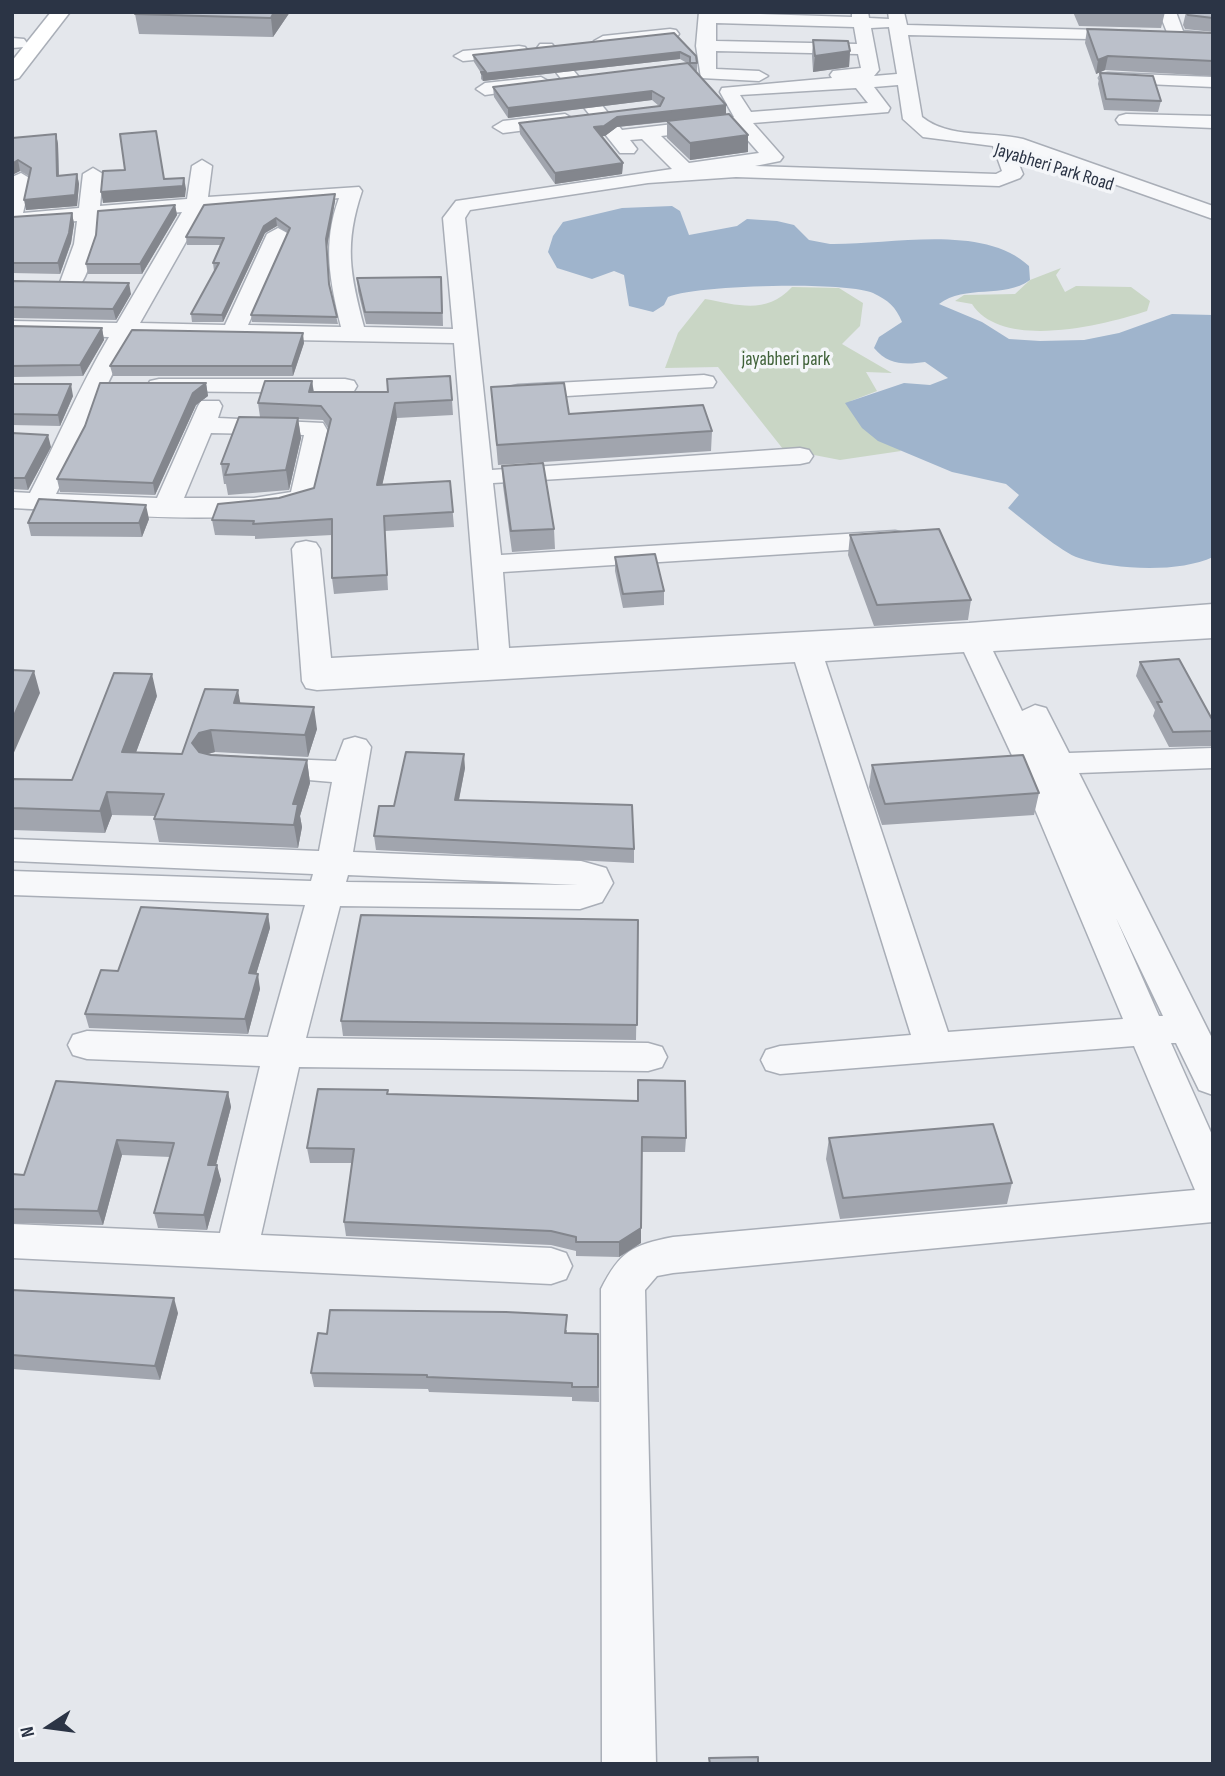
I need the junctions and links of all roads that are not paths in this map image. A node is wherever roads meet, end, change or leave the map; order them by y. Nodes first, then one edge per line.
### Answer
1 (44, 12) edge
2 (61, 12) edge
3 (1167, 12) edge
4 (707, 15) edge
5 (1020, 15) dead end
6 (1047, 16) dead end
7 (860, 17) edge
8 (897, 22) edge
9 (670, 34) edge
10 (1176, 36) junction
11 (1213, 39) edge
12 (14, 45) edge
13 (705, 46) junction
14 (546, 48) junction
15 (865, 49) junction
16 (904, 50) junction
17 (464, 56) dead end
18 (12, 74) edge
19 (597, 76) edge
20 (1105, 78) edge
21 (570, 79) junction
22 (907, 79) junction
23 (861, 82) junction
24 (1213, 82) edge
25 (485, 89) dead end
26 (626, 112) edge
27 (599, 116) junction
28 (1126, 120) dead end
29 (1213, 122) edge
30 (503, 127) dead end
31 (647, 133) junction
32 (617, 136) junction
33 (1004, 145) junction
34 (202, 166) dead end
35 (714, 170) junction
36 (93, 174) dead end
37 (648, 177) junction
38 (20, 179) dead end
39 (196, 205) junction
40 (12, 214) edge
41 (1213, 214) edge
42 (88, 215) junction
43 (12, 220) edge
44 (1213, 225) edge
45 (278, 234) dead end
46 (47, 284) edge
47 (124, 284) edge
48 (151, 284) junction
49 (70, 285) junction
50 (97, 285) edge
51 (12, 328) edge
52 (126, 329) junction
53 (233, 332) junction
54 (355, 336) junction
55 (465, 336) junction
56 (704, 382) dead end
57 (66, 386) edge
58 (92, 386) junction
59 (219, 387) junction
60 (345, 387) dead end
61 (469, 395) junction
62 (202, 425) junction
63 (800, 456) dead end
64 (478, 477) junction
65 (26, 500) edge
66 (167, 506) junction
67 (926, 537) edge
68 (306, 549) dead end
69 (488, 564) junction
70 (1213, 612) edge
71 (1213, 629) edge
72 (985, 636) junction
73 (806, 647) junction
74 (494, 663) junction
75 (1213, 758) edge
76 (1045, 763) junction
77 (228, 766) edge
78 (12, 850) edge
79 (107, 854) junction
80 (329, 879) junction
81 (12, 883) edge
82 (93, 886) junction
83 (1188, 1028) junction
84 (1147, 1032) junction
85 (87, 1045) dead end
86 (934, 1047) junction
87 (283, 1052) junction
88 (648, 1057) dead end
89 (780, 1060) dead end
90 (1213, 1080) edge
91 (1213, 1184) edge
92 (1213, 1205) edge
93 (12, 1241) edge
94 (236, 1253) junction
95 (551, 1266) dead end
96 (629, 1764) edge

1 - 12 main road
2 - 18 main road
3 - 10 street
4 - 7 street
4 - 13 street
5 - 6 street
7 - 8 street
7 - 15 street
8 - 10 street
8 - 16 street, Jayabheri Park Road
9 - 14 street
10 - 11 street
13 - 15 street
13 - 15 street
14 - 17 street
14 - 21 street
15 - 16 street
16 - 22 street, Jayabheri Park Road
19 - 21 street
20 - 24 street
21 - 25 street
21 - 27 street
22 - 23 street
22 - 33 street, Jayabheri Park Road
23 - 23 street
26 - 27 street
27 - 30 street
27 - 32 street
28 - 29 street
31 - 32 street
31 - 35 street
31 - 35 street
32 - 37 street
33 - 35 street
33 - 41 street, Jayabheri Park Road
33 - 44 street, Jayabheri Park Road
34 - 39 street
35 - 37 street
36 - 42 street
37 - 55 street
38 - 40 street
39 - 42 street
39 - 48 street
39 - 54 street
42 - 43 street
42 - 49 street
45 - 53 street
46 - 49 street
47 - 48 street
48 - 52 street
49 - 50 street
51 - 52 street
52 - 53 street
52 - 58 street
53 - 54 street
54 - 55 street
55 - 61 street
56 - 61 street
57 - 58 street
58 - 59 street
58 - 65 street
59 - 60 street
59 - 62 street
61 - 64 street
62 - 66 street
62 - 66 street
63 - 64 street
64 - 69 street
65 - 66 street
67 - 69 street
68 - 74 street
69 - 74 street
70 - 72 street
71 - 72 street
72 - 73 street
72 - 76 street
73 - 74 street
73 - 86 street
75 - 76 street
76 - 83 street
76 - 84 street
77 - 80 street
78 - 79 street
79 - 80 street
79 - 82 street
80 - 80 street
80 - 82 street
80 - 87 street
81 - 82 street
83 - 84 street
83 - 90 street
84 - 86 street
84 - 91 street
85 - 87 street
86 - 89 street
87 - 88 street
87 - 94 street
92 - 96 street
93 - 94 street
94 - 95 street

